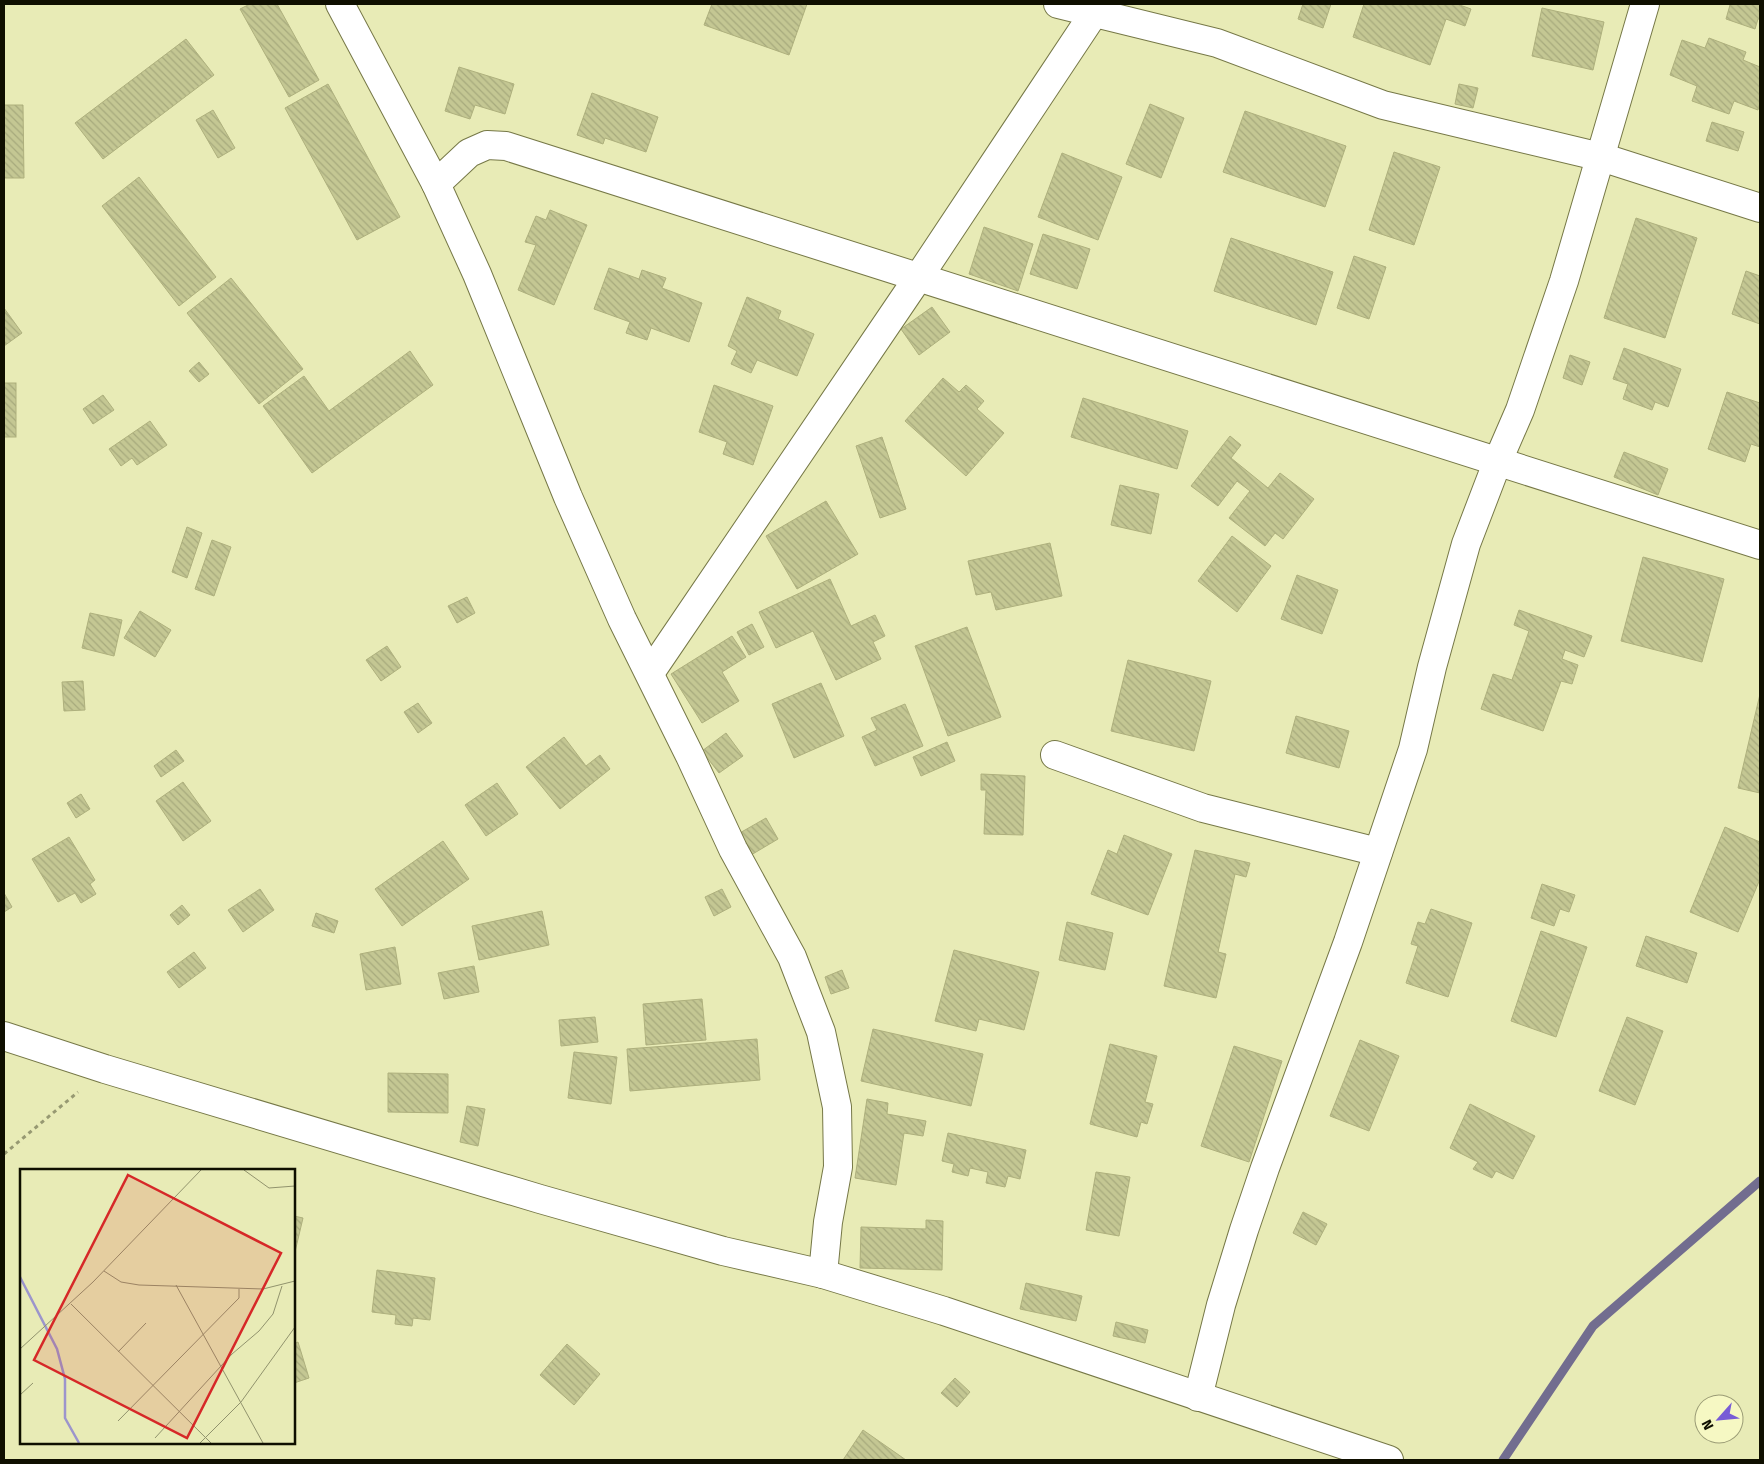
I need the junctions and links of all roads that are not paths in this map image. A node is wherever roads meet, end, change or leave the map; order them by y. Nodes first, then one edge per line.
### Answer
1 (340, 4) edge
2 (1058, 4) edge
3 (1645, 4) edge
4 (1097, 8) edge
5 (1601, 157) junction
6 (436, 184) junction
7 (1760, 208) edge
8 (918, 278) junction
9 (1497, 462) junction
10 (1760, 545) edge
11 (650, 673) junction
12 (1055, 755) dead end
13 (1378, 852) junction
14 (4, 1036) edge
15 (823, 1274) junction
16 (1198, 1397) junction
17 (1389, 1460) edge

1 - 6 street
2 - 4 street
3 - 5 street
4 - 5 street
4 - 8 street
5 - 7 street
5 - 9 street
6 - 8 street
6 - 11 street
8 - 9 street
8 - 11 street
9 - 10 street
9 - 13 street
11 - 15 street
12 - 13 street
13 - 16 street
14 - 15 street
15 - 16 street
16 - 17 street

